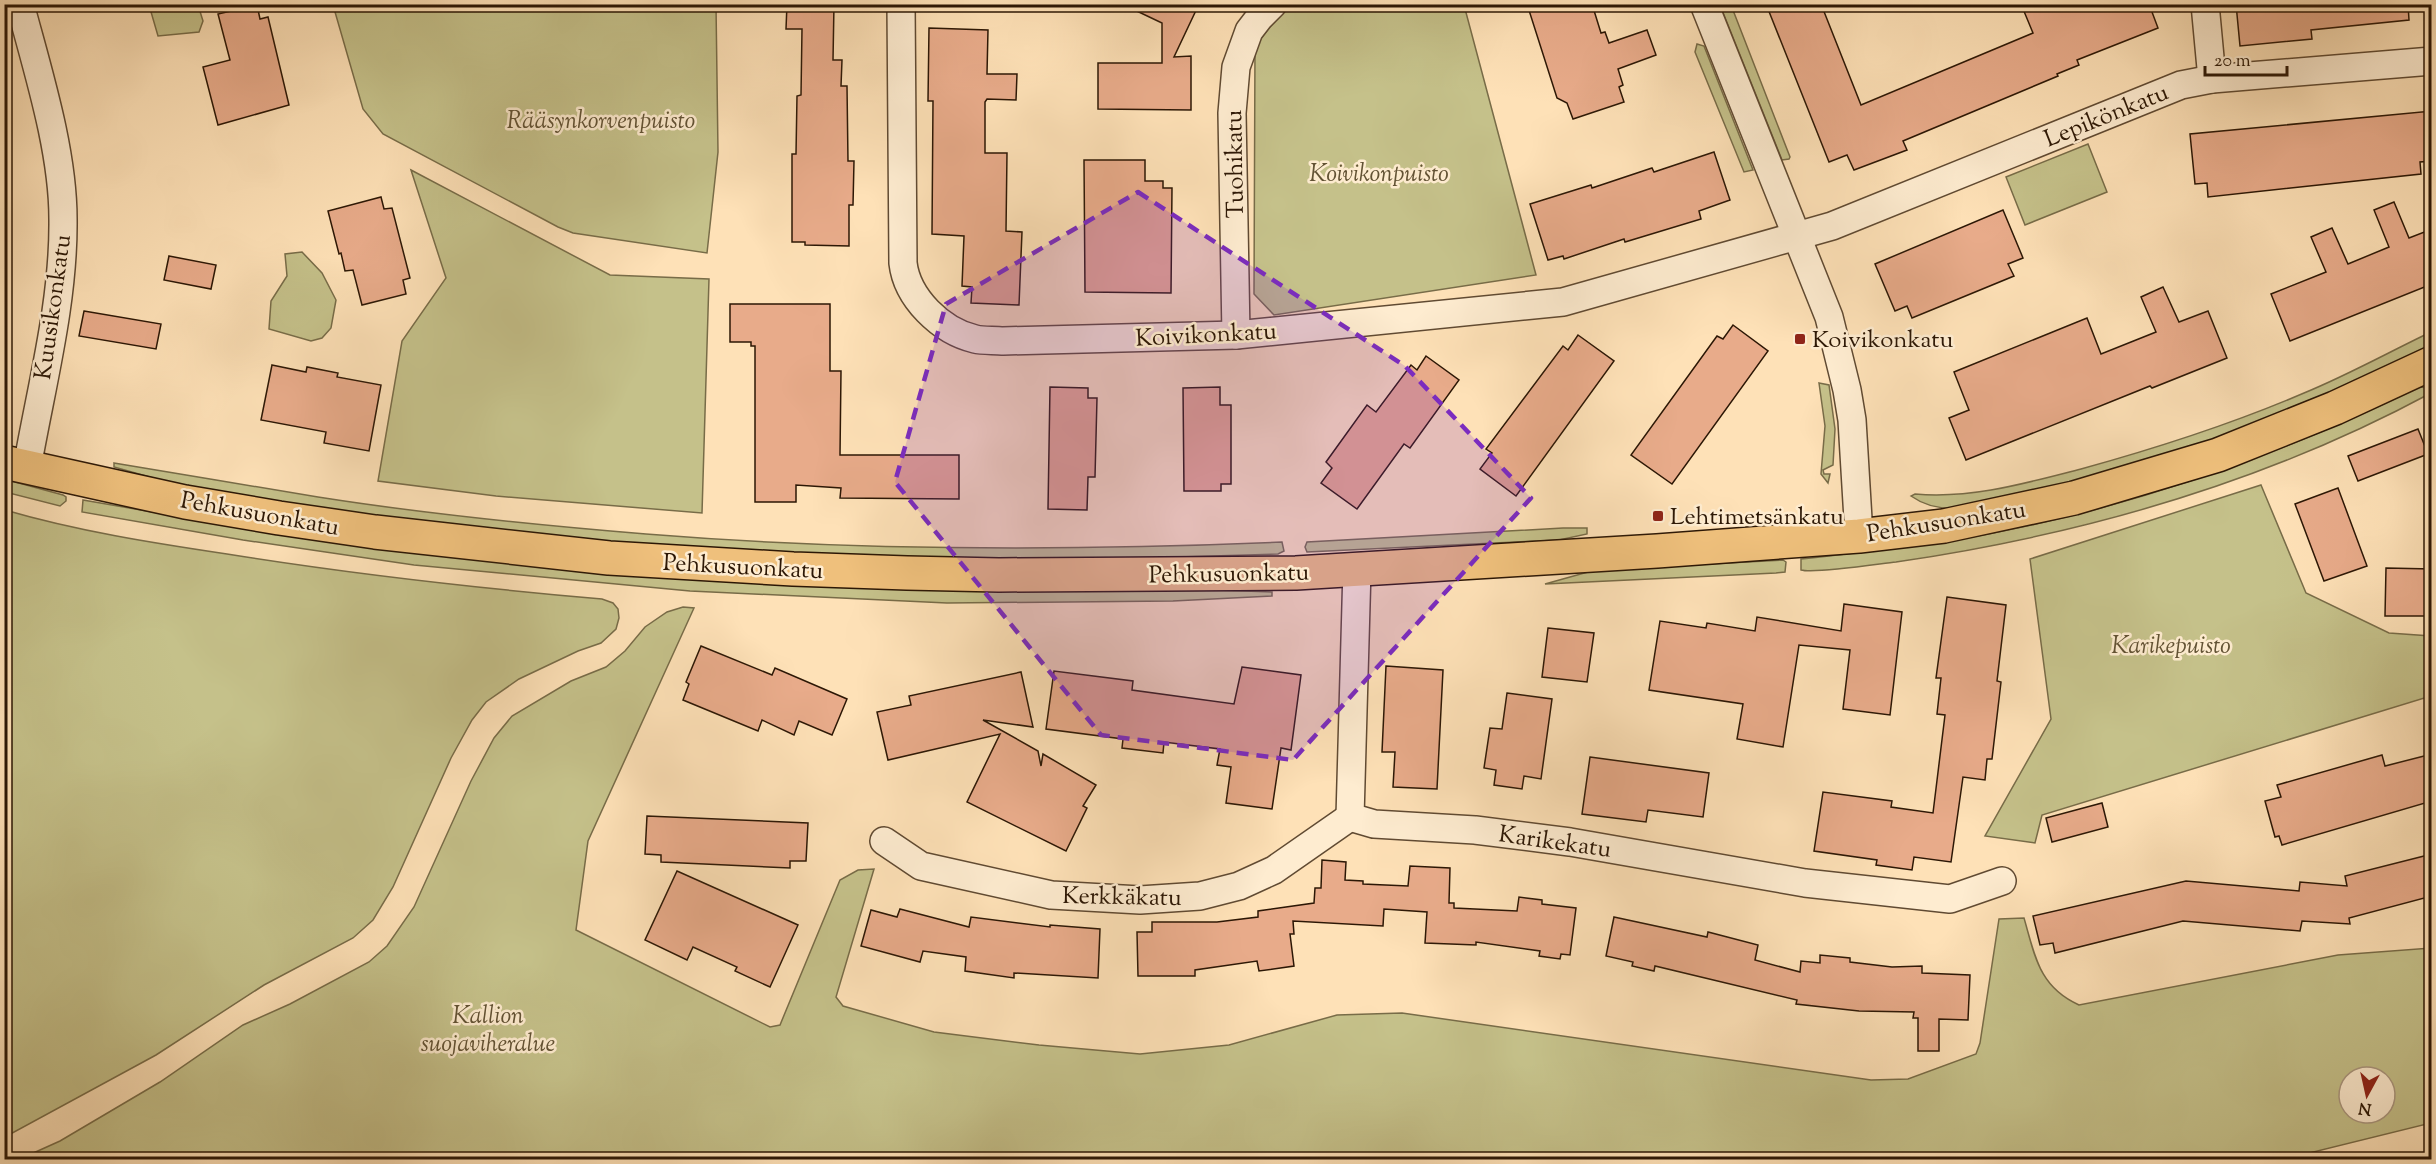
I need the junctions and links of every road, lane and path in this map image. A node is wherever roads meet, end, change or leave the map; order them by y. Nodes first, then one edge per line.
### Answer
1 (20, 4) edge
2 (901, 4) edge
3 (1274, 4) edge
4 (1704, 4) edge
5 (2205, 4) edge
6 (2432, 60) edge
7 (2212, 79) junction
8 (1797, 237) junction
9 (1236, 335) junction
10 (2432, 363) edge
11 (16, 465) edge
12 (1859, 536) junction
13 (1357, 569) junction
14 (1350, 818) junction
15 (884, 840) dead end
16 (2002, 881) dead end

1 - 11 street, Kuusikonkatu
2 - 9 street, Koivikonkatu
3 - 9 street, Tuohikatu
4 - 8 street
5 - 7 street
6 - 7 street, Lepikönkatu
7 - 8 street, Lepikönkatu
8 - 9 street, Koivikonkatu
8 - 12 street
10 - 12 main road, Pehkusuonkatu
11 - 13 main road, Pehkusuonkatu
12 - 13 main road, Pehkusuonkatu
13 - 14 street
14 - 15 street, Kerkkäkatu
14 - 16 street, Karikekatu

